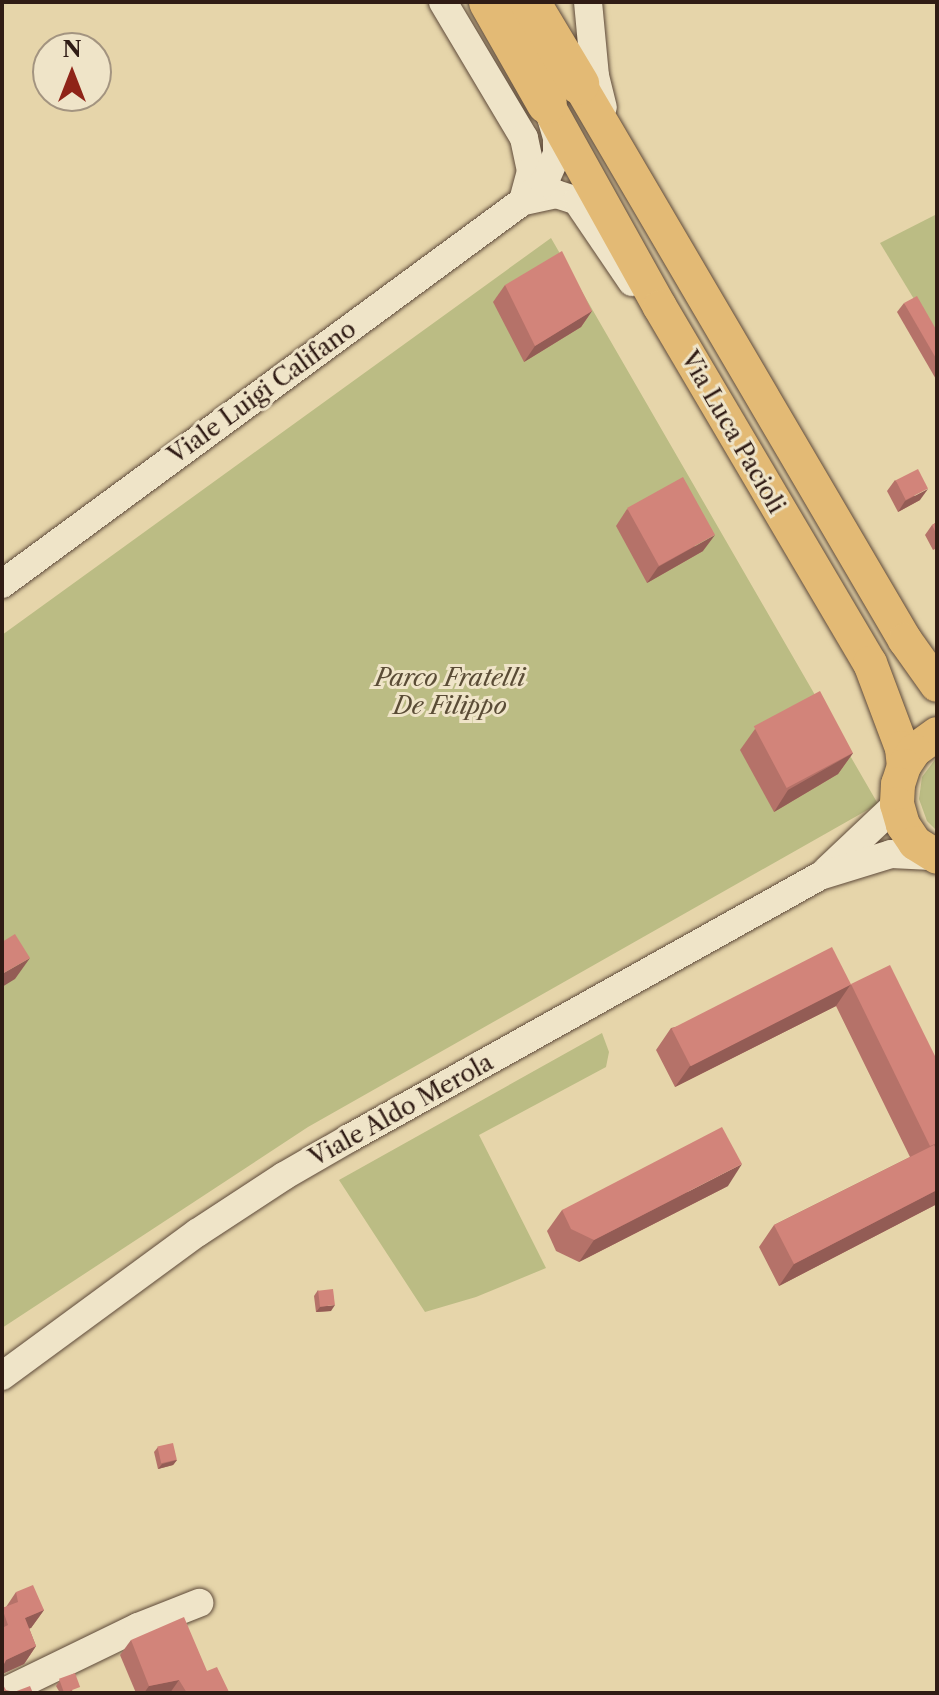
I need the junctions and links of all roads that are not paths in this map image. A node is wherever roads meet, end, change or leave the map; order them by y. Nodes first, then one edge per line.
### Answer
1 (443, 2) edge
2 (489, 2) edge
3 (530, 2) edge
4 (588, 2) edge
5 (563, 94) junction
6 (612, 143) junction
7 (523, 201) junction
8 (660, 307) junction
9 (2, 584) edge
10 (937, 685) edge
11 (937, 734) edge
12 (904, 766) junction
13 (897, 804) junction
14 (934, 857) edge
15 (820, 876) junction
16 (2, 1376) edge
17 (199, 1603) dead end
18 (47, 1684) edge
19 (2, 1693) edge

1 - 7 street
2 - 5 highway
3 - 5 highway
4 - 6 street
5 - 6 main road, Via Luca Pacioli
5 - 7 street, Viale Luigi Califano
5 - 8 main road, Via Luca Pacioli
6 - 10 main road, Via Luca Pacioli
7 - 8 street, Viale Luigi Califano
7 - 9 street, Viale Luigi Califano
8 - 12 main road, Via Luca Pacioli
11 - 12 main road
12 - 13 main road
13 - 14 main road
13 - 15 street, Viale Aldo Merola
14 - 15 street, Viale Aldo Merola
15 - 16 street, Viale Aldo Merola
17 - 18 street
18 - 19 street

